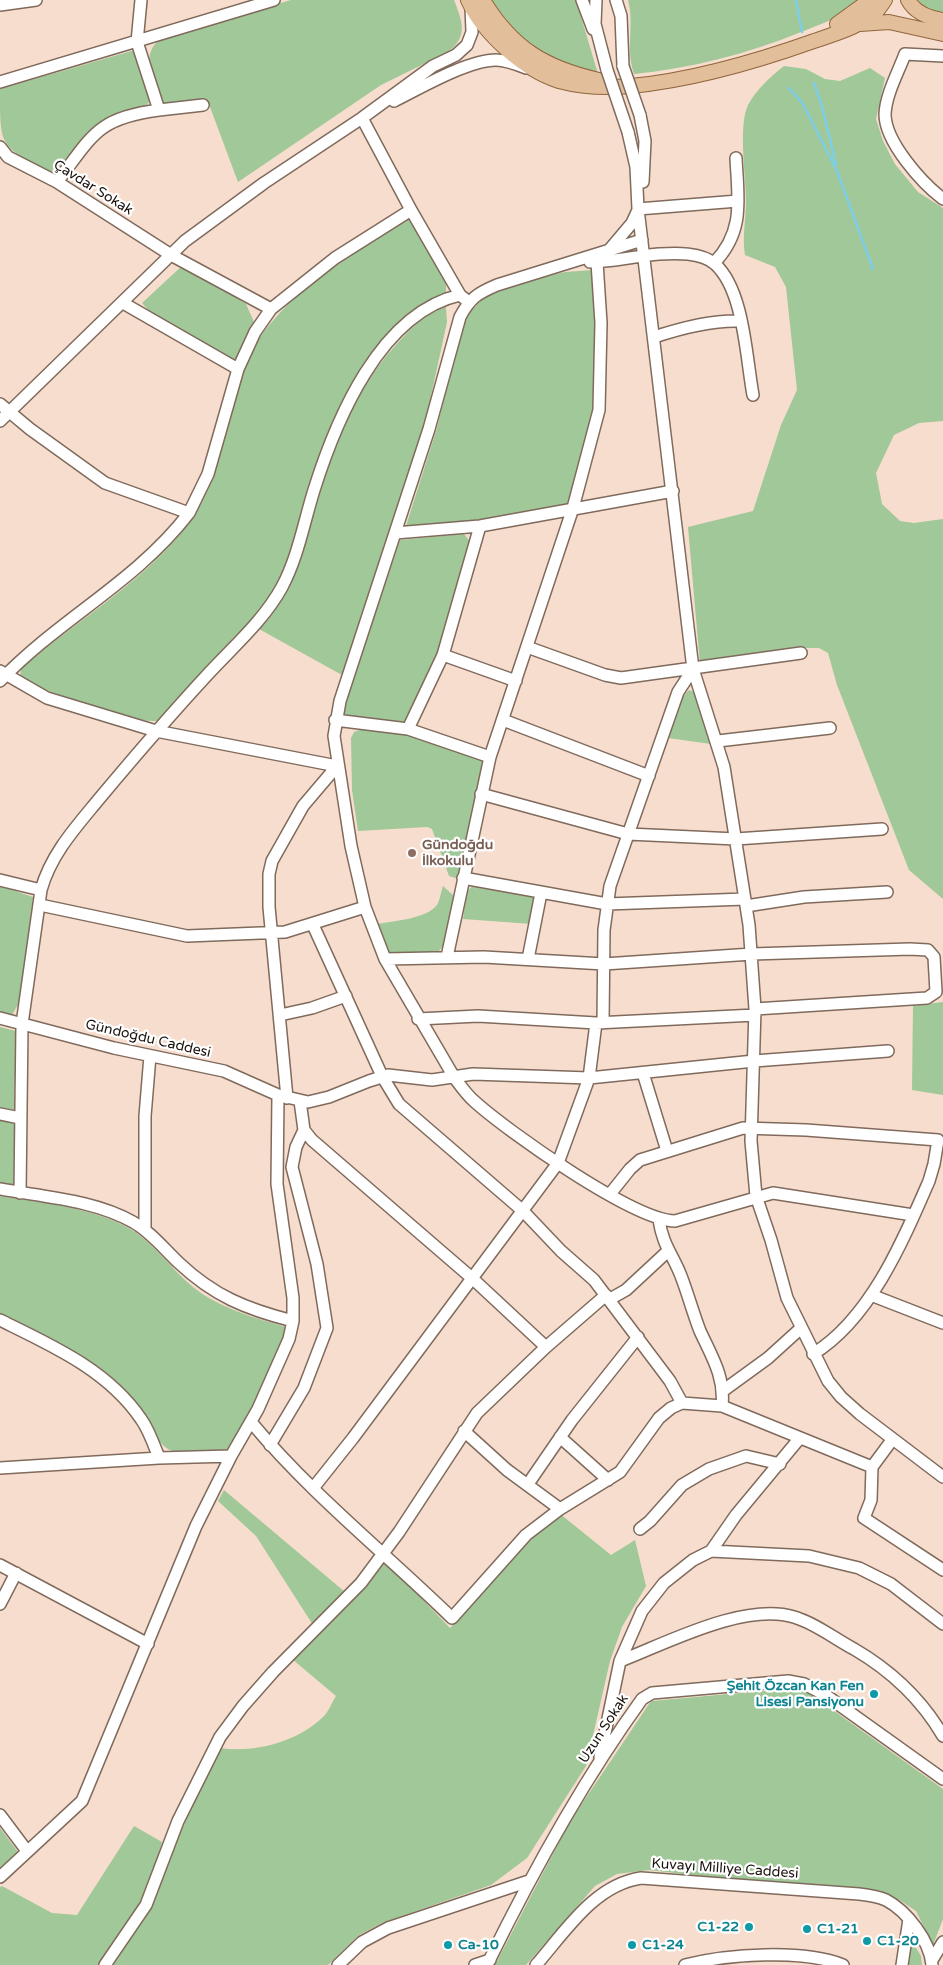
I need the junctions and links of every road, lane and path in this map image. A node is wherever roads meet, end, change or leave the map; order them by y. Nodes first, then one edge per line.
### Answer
1 (36, 0) edge
2 (141, 0) edge
3 (274, 0) edge
4 (582, 0) edge
5 (596, 0) edge
6 (616, 0) edge
7 (624, 0) edge
8 (870, 0) edge
9 (885, 0) edge
10 (908, 0) edge
11 (474, 2) edge
12 (0, 5) edge
13 (943, 20) edge
14 (854, 25) junction
15 (943, 34) edge
16 (137, 42) junction
17 (621, 44) junction
18 (807, 44) junction
19 (602, 52) junction
20 (943, 56) edge
21 (539, 72) junction
22 (0, 82) edge
23 (629, 86) junction
24 (203, 105) dead end
25 (159, 110) junction
26 (362, 118) junction
27 (0, 147) edge
28 (736, 158) dead end
29 (57, 182) junction
30 (943, 199) edge
31 (738, 202) junction
32 (638, 209) junction
33 (411, 210) junction
34 (642, 240) junction
35 (608, 250) junction
36 (171, 254) junction
37 (644, 256) junction
38 (564, 262) junction
39 (597, 262) junction
40 (714, 263) junction
41 (464, 298) junction
42 (123, 304) junction
43 (270, 309) junction
44 (740, 321) junction
45 (654, 338) junction
46 (238, 369) junction
47 (752, 395) dead end
48 (0, 404) edge
49 (9, 412) junction
50 (0, 421) edge
51 (673, 491) junction
52 (573, 508) junction
53 (189, 513) junction
54 (480, 526) junction
55 (395, 533) junction
56 (527, 647) junction
57 (801, 654) dead end
58 (443, 655) junction
59 (694, 668) junction
60 (2, 676) edge
61 (516, 681) junction
62 (335, 720) junction
63 (503, 720) junction
64 (830, 728) dead end
65 (408, 729) junction
66 (156, 731) junction
67 (718, 741) junction
68 (490, 757) junction
69 (337, 766) junction
70 (649, 776) junction
71 (481, 794) junction
72 (882, 829) dead end
73 (628, 834) junction
74 (736, 838) junction
75 (464, 878) junction
76 (0, 880) edge
77 (41, 890) junction
78 (887, 892) dead end
79 (541, 893) junction
80 (745, 902) junction
81 (607, 904) junction
82 (40, 905) junction
83 (365, 907) junction
84 (313, 925) junction
85 (272, 934) junction
86 (752, 954) junction
87 (447, 957) junction
88 (528, 958) junction
89 (385, 959) junction
90 (604, 964) junction
91 (346, 996) junction
92 (755, 1012) junction
93 (280, 1015) junction
94 (0, 1018) edge
95 (418, 1019) junction
96 (600, 1023) junction
97 (22, 1024) junction
98 (888, 1051) dead end
99 (150, 1056) junction
100 (754, 1061) junction
101 (644, 1073) junction
102 (382, 1076) junction
103 (454, 1077) junction
104 (589, 1078) junction
105 (283, 1096) junction
106 (300, 1101) junction
107 (0, 1114) edge
108 (20, 1118) junction
109 (752, 1128) junction
110 (304, 1130) junction
111 (667, 1151) junction
112 (558, 1163) junction
113 (0, 1189) edge
114 (20, 1193) junction
115 (610, 1194) junction
116 (756, 1196) junction
117 (522, 1211) junction
118 (913, 1215) junction
119 (659, 1220) junction
120 (145, 1229) junction
121 (668, 1251) junction
122 (473, 1279) junction
123 (871, 1295) junction
124 (608, 1297) junction
125 (0, 1320) edge
126 (293, 1321) junction
127 (943, 1323) edge
128 (800, 1328) junction
129 (638, 1338) junction
130 (546, 1347) junction
131 (813, 1354) junction
132 (724, 1390) junction
133 (682, 1403) junction
134 (722, 1406) junction
135 (251, 1422) junction
136 (464, 1431) junction
137 (560, 1437) junction
138 (800, 1439) junction
139 (892, 1440) junction
140 (270, 1445) junction
141 (231, 1456) junction
142 (159, 1458) junction
143 (780, 1464) junction
144 (872, 1467) junction
145 (0, 1468) edge
146 (943, 1477) edge
147 (608, 1480) junction
148 (528, 1484) junction
149 (314, 1487) junction
150 (560, 1509) junction
151 (640, 1529) dead end
152 (711, 1550) junction
153 (384, 1554) junction
154 (0, 1565) edge
155 (943, 1570) edge
156 (16, 1573) junction
157 (0, 1604) edge
158 (943, 1624) edge
159 (148, 1644) junction
160 (620, 1661) junction
161 (943, 1736) edge
162 (600, 1761) junction
163 (943, 1779) edge
164 (0, 1815) edge
165 (27, 1851) junction
166 (0, 1877) edge
167 (530, 1881) junction
168 (908, 1918) junction
169 (943, 1942) edge
170 (489, 1963) edge
171 (932, 1963) edge
172 (105, 1965) edge
173 (338, 1965) edge
174 (475, 1965) edge
175 (536, 1965) edge
176 (686, 1965) edge
177 (843, 1965) edge
178 (902, 1965) edge

1 - 12 street
2 - 16 street
3 - 16 street
4 - 19 street
5 - 19 street
6 - 17 street
7 - 17 street
8 - 18 main road
9 - 14 main road
10 - 13 main road
11 - 21 main road
11 - 23 main road
11 - 26 street
14 - 15 main road
14 - 18 main road
16 - 22 street
16 - 25 street
17 - 32 street, bridge
18 - 23 main road
19 - 32 street, bridge
20 - 30 street
21 - 23 main road
21 - 26 street
24 - 25 street
25 - 29 street
26 - 33 street
26 - 36 street
27 - 29 street, Çavdar Sokak
28 - 31 street
29 - 36 street, Çavdar Sokak
31 - 32 street
31 - 40 street
32 - 34 street
32 - 35 street
33 - 41 street
33 - 43 street
34 - 35 street
34 - 37 street
35 - 38 street
36 - 42 street
36 - 43 street, Çavdar Sokak
37 - 39 street
37 - 40 street
37 - 45 street
38 - 39 street
38 - 41 street
39 - 52 street
40 - 44 street
41 - 55 street
41 - 66 street
42 - 46 street
42 - 49 street
43 - 46 street
44 - 45 street
44 - 47 street
45 - 51 street
46 - 53 street
48 - 49 street
49 - 50 street
49 - 53 street
51 - 52 street
51 - 59 street
52 - 54 street
52 - 56 street
53 - 60 street
54 - 55 street
54 - 58 street
55 - 62 street
56 - 59 street
56 - 61 street
57 - 59 street
58 - 61 street
58 - 65 street
59 - 67 street
59 - 70 street
60 - 66 street
61 - 63 street
62 - 65 street
62 - 69 street
63 - 68 street
63 - 70 street
64 - 67 street
65 - 68 street
66 - 69 street
66 - 77 street
67 - 74 street
68 - 71 street
69 - 83 street
69 - 85 street
70 - 73 street
71 - 73 street
71 - 75 street
72 - 74 street
73 - 74 street
73 - 81 street
74 - 80 street
75 - 79 street
75 - 87 street
76 - 77 street
77 - 82 street
78 - 80 street
79 - 81 street
79 - 88 street
80 - 81 street
80 - 86 street
81 - 90 street
82 - 85 street
82 - 97 street
83 - 84 street
83 - 89 street
84 - 85 street
84 - 91 street
85 - 93 street
86 - 90 street
86 - 92 street
86 - 92 street
87 - 88 street
87 - 89 street
88 - 90 street
89 - 95 street
90 - 96 street
91 - 93 street
91 - 102 street
92 - 96 street
92 - 100 street
93 - 105 street
94 - 97 street, Gündoğdu Caddesi
95 - 96 street
95 - 103 street
96 - 104 street
97 - 99 street, Gündoğdu Caddesi
97 - 108 street
98 - 100 street
99 - 105 street, Gündoğdu Caddesi
99 - 120 street
100 - 101 street
100 - 109 street
101 - 104 street
101 - 111 street
102 - 103 street
102 - 106 street
102 - 117 street
103 - 104 street
103 - 112 street
104 - 112 street
105 - 106 street, Gündoğdu Caddesi
105 - 126 street
106 - 110 street
107 - 108 street
108 - 114 street
109 - 111 street
109 - 116 street
109 - 118 street
110 - 122 street
110 - 140 street
111 - 115 street
112 - 115 street
112 - 117 street
113 - 114 street
114 - 120 street
115 - 119 street
116 - 118 street
116 - 119 street
116 - 128 street
117 - 122 street
117 - 124 street
118 - 123 street
119 - 121 street
120 - 126 street
121 - 124 street
121 - 132 street
122 - 130 street
122 - 149 street
123 - 127 street
123 - 131 street
124 - 129 street
124 - 130 street
125 - 142 street
126 - 135 street
128 - 131 street
128 - 132 street
129 - 133 street
129 - 137 street
130 - 136 street
131 - 139 street
132 - 134 street
133 - 134 street
133 - 147 street
134 - 138 street
135 - 140 street
135 - 141 street
136 - 148 street
136 - 153 street
137 - 147 street
137 - 148 street
138 - 143 street
138 - 144 street
139 - 144 street
139 - 146 street
140 - 149 street
141 - 142 street
141 - 159 street
142 - 145 street
143 - 151 street
143 - 152 street
144 - 155 street
147 - 150 street
148 - 150 street
149 - 153 street
150 - 153 street
152 - 158 street
152 - 160 street
153 - 172 street
154 - 156 street
156 - 157 street
156 - 159 street
159 - 165 street
160 - 161 street
160 - 162 street
162 - 163 street, Uzun Sokak
162 - 167 street, Uzun Sokak
164 - 165 street
165 - 166 street
167 - 170 street, Uzun Sokak
167 - 173 street
168 - 171 street, Kuvayı Milliye Caddesi
168 - 175 street, Kuvayı Milliye Caddesi
168 - 178 street
169 - 171 street
170 - 174 street
176 - 177 street

